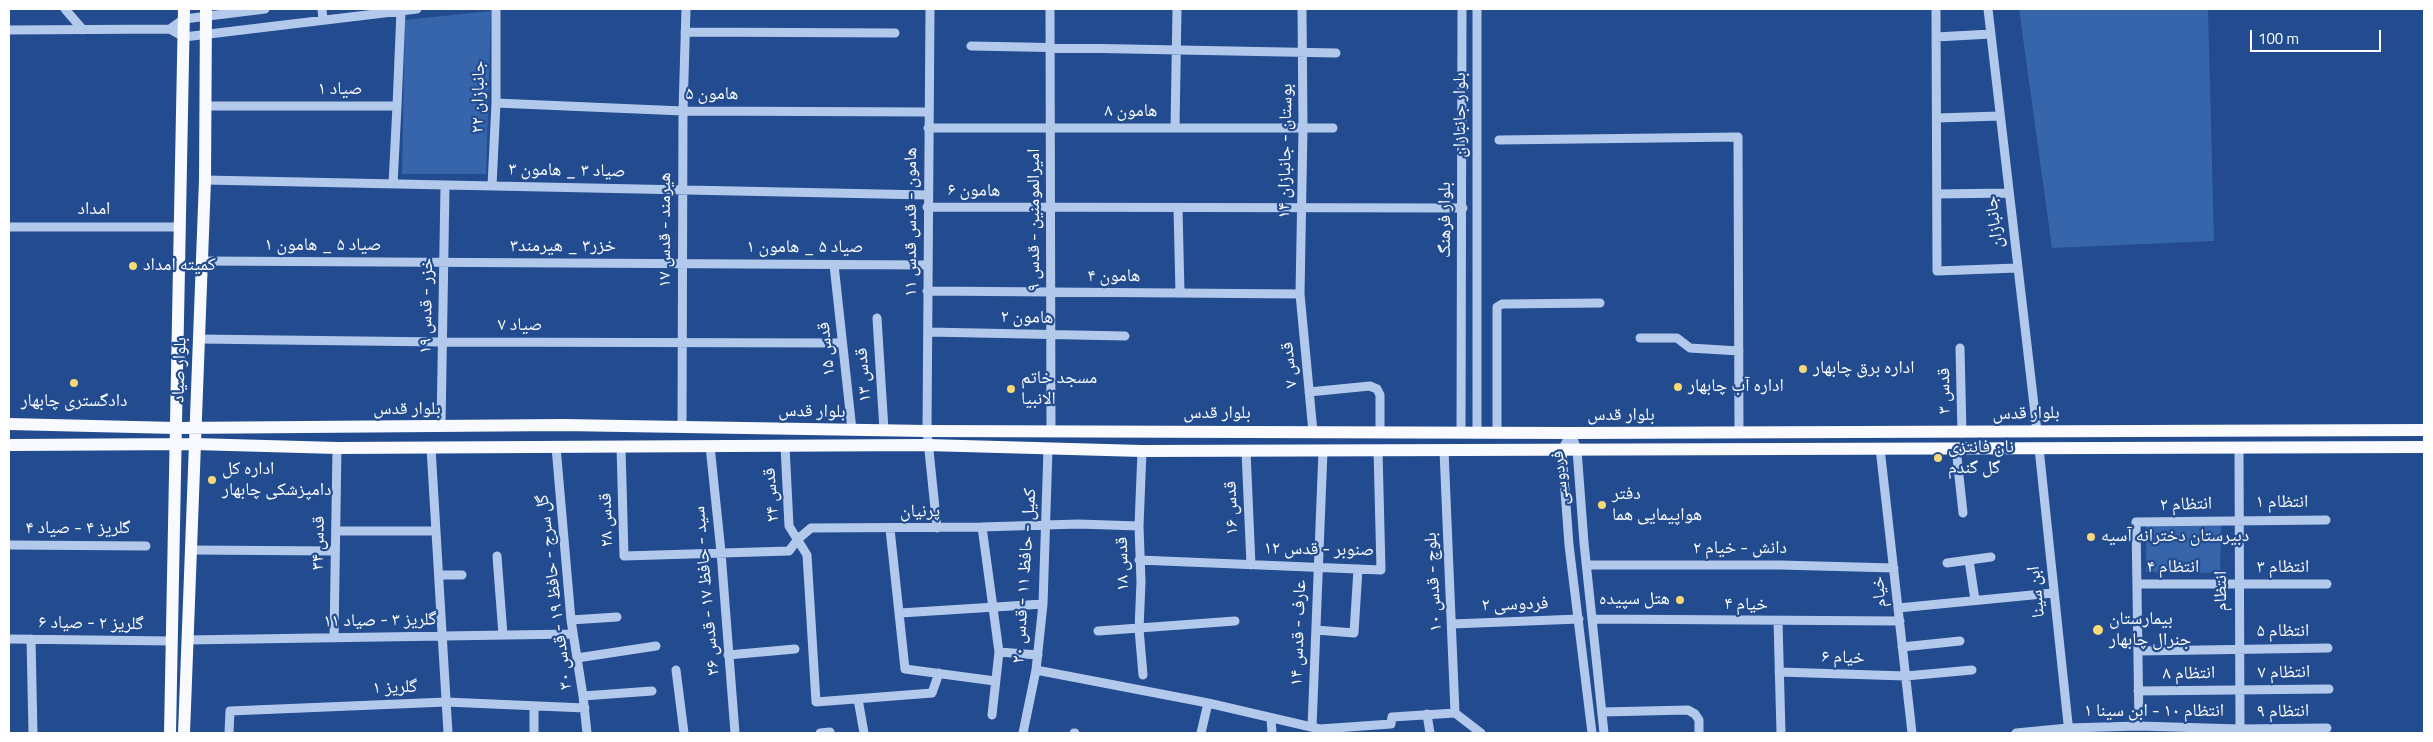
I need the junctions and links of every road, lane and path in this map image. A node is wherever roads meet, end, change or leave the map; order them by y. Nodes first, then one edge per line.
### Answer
1 (65, 9) edge
2 (265, 9) edge
3 (322, 9) edge
4 (417, 9) edge
5 (496, 9) edge
6 (686, 9) edge
7 (1050, 9) edge
8 (1177, 9) edge
9 (1302, 9) edge
10 (1462, 9) edge
11 (1477, 9) edge
12 (1936, 9) edge
13 (1988, 9) edge
14 (401, 10) junction
15 (930, 11) edge
16 (206, 13) edge
17 (184, 14) edge
18 (324, 20) junction
19 (170, 29) junction
20 (9, 30) edge
21 (82, 30) junction
22 (685, 32) junction
23 (895, 33) dead end
24 (1990, 34) junction
25 (206, 35) junction
26 (184, 37) junction
27 (1936, 37) junction
28 (970, 46) dead end
29 (1050, 48) junction
30 (1176, 50) junction
31 (1303, 52) junction
32 (1336, 53) dead end
33 (496, 103) junction
34 (205, 106) junction
35 (397, 106) junction
36 (683, 111) junction
37 (929, 112) junction
38 (1999, 116) junction
39 (1937, 118) junction
40 (928, 128) junction
41 (1051, 128) junction
42 (1175, 128) junction
43 (1303, 128) junction
44 (1334, 128) dead end
45 (1499, 140) dead end
46 (205, 180) junction
47 (393, 184) junction
48 (445, 186) junction
49 (492, 186) junction
50 (683, 190) junction
51 (2008, 193) junction
52 (1937, 194) junction
53 (928, 195) junction
54 (928, 207) junction
55 (1051, 208) junction
56 (1178, 208) junction
57 (1301, 208) junction
58 (1463, 208) junction
59 (9, 227) edge
60 (180, 227) junction
61 (202, 261) junction
62 (444, 263) junction
63 (683, 264) junction
64 (834, 265) junction
65 (927, 265) junction
66 (2017, 268) junction
67 (927, 291) junction
68 (1051, 292) junction
69 (1180, 293) junction
70 (1300, 294) junction
71 (1600, 303) dead end
72 (877, 318) dead end
73 (928, 332) junction
74 (1051, 335) junction
75 (1125, 336) dead end
76 (1640, 338) dead end
77 (198, 339) junction
78 (442, 342) junction
79 (683, 342) junction
80 (842, 343) junction
81 (1960, 348) dead end
82 (1739, 351) junction
83 (1309, 392) junction
84 (9, 424) edge
85 (441, 427) junction
86 (682, 427) junction
87 (176, 428) junction
88 (195, 428) junction
89 (852, 430) junction
90 (884, 430) junction
91 (927, 430) junction
92 (2419, 430) edge
93 (1052, 431) junction
94 (2037, 431) junction
95 (1313, 432) junction
96 (1380, 432) junction
97 (1461, 432) junction
98 (1477, 432) junction
99 (1497, 432) junction
100 (1571, 433) junction
101 (1739, 433) junction
102 (1962, 433) junction
103 (176, 444) junction
104 (194, 444) junction
105 (9, 445) edge
106 (927, 445) junction
107 (710, 446) junction
108 (785, 446) junction
109 (556, 447) junction
110 (621, 447) junction
111 (2420, 447) edge
112 (337, 448) junction
113 (431, 448) junction
114 (1880, 448) junction
115 (1956, 448) junction
116 (2040, 448) junction
117 (1048, 449) junction
118 (1739, 449) junction
119 (2239, 449) junction
120 (1323, 450) junction
121 (1378, 450) junction
122 (1444, 450) junction
123 (1562, 450) junction
124 (1576, 450) junction
125 (1142, 451) junction
126 (1246, 451) junction
127 (1964, 513) dead end
128 (2238, 520) junction
129 (2326, 520) dead end
130 (1046, 524) junction
131 (1139, 526) junction
132 (937, 528) junction
133 (982, 528) junction
134 (890, 529) junction
135 (336, 531) junction
136 (436, 531) junction
137 (798, 539) junction
138 (9, 545) edge
139 (146, 546) dead end
140 (191, 550) junction
141 (335, 551) junction
142 (721, 552) junction
143 (497, 556) dead end
144 (1991, 557) dead end
145 (1139, 560) junction
146 (1969, 560) junction
147 (1948, 563) dead end
148 (1251, 564) junction
149 (1587, 566) junction
150 (1318, 567) junction
151 (1894, 568) junction
152 (1358, 569) junction
153 (462, 575) dead end
154 (438, 576) junction
155 (2137, 584) junction
156 (2327, 584) dead end
157 (2239, 585) junction
158 (2053, 593) junction
159 (1975, 600) junction
160 (1043, 604) junction
161 (993, 608) junction
162 (1898, 608) junction
163 (900, 614) junction
164 (617, 617) dead end
165 (1579, 619) junction
166 (1592, 619) junction
167 (571, 620) junction
168 (1235, 621) dead end
169 (1778, 621) junction
170 (1900, 621) junction
171 (1452, 624) junction
172 (1139, 629) junction
173 (1316, 630) junction
174 (1098, 631) dead end
175 (573, 634) junction
176 (503, 635) junction
177 (442, 636) junction
178 (334, 638) junction
179 (9, 639) edge
180 (31, 639) junction
181 (188, 640) junction
182 (172, 641) junction
183 (1960, 641) dead end
184 (656, 646) dead end
185 (1902, 647) junction
186 (795, 648) dead end
187 (2328, 648) dead end
188 (2239, 649) junction
189 (2138, 651) junction
190 (999, 652) junction
191 (728, 655) junction
192 (1038, 655) junction
193 (577, 658) junction
194 (676, 670) dead end
195 (1036, 670) junction
196 (1972, 670) dead end
197 (1778, 672) junction
198 (939, 673) junction
199 (1143, 675) dead end
200 (1906, 676) junction
201 (995, 681) junction
202 (2329, 688) dead end
203 (2240, 690) junction
204 (652, 691) dead end
205 (2138, 691) junction
206 (584, 696) junction
207 (858, 699) junction
208 (446, 702) junction
209 (1208, 703) junction
210 (534, 706) junction
211 (584, 708) junction
212 (1455, 712) junction
213 (1602, 712) junction
214 (1427, 714) junction
215 (992, 716) dead end
216 (1271, 718) junction
217 (2139, 726) junction
218 (1312, 727) junction
219 (2327, 728) dead end
220 (1344, 730) edge
221 (2068, 731) edge
222 (2240, 731) edge
223 (830, 732) dead end
224 (33, 733) edge
225 (170, 733) edge
226 (184, 733) edge
227 (229, 733) edge
228 (448, 733) edge
229 (534, 733) edge
230 (587, 733) edge
231 (684, 733) edge
232 (734, 733) edge
233 (820, 733) edge
234 (864, 733) edge
235 (1023, 733) edge
236 (1201, 733) edge
237 (1272, 733) edge
238 (1430, 733) edge
239 (1481, 733) edge
240 (1592, 733) edge
241 (1604, 733) edge
242 (1699, 733) edge
243 (1781, 733) edge
244 (1912, 733) edge
245 (2016, 733) edge

1 - 21 street
2 - 16 street
3 - 18 street
4 - 14 street
5 - 33 street, جانبازان ۲۲
6 - 22 street, هیرمند - قدس ۱۷
7 - 29 street, امیرالمومنین - قدس ۹
8 - 30 street
9 - 31 street, بوستان - جانبازان ۱۴
10 - 58 street, بلوار فرهنگ
11 - 98 street, بلوار جانبازان
12 - 27 street
13 - 24 street, جانبازان
14 - 18 street
14 - 35 street
15 - 37 street, هامون - قدس قدس ۱۱
16 - 17 street
16 - 25 main road, بلوار صیاد
17 - 19 street
17 - 26 main road, بلوار صیاد
18 - 25 street
19 - 21 street
19 - 26 street
20 - 21 street
22 - 23 street
22 - 36 street, هیرمند - قدس ۱۷
24 - 27 street
24 - 38 street, جانبازان
25 - 26 street
25 - 34 main road, بلوار صیاد
26 - 60 main road, بلوار صیاد
27 - 39 street
28 - 29 street
29 - 30 street
29 - 41 street, امیرالمومنین - قدس ۹
30 - 31 street
30 - 42 street
31 - 32 street
31 - 43 street, بوستان - جانبازان ۱۴
33 - 36 street, هامون ۵
33 - 49 street, جانبازان ۲۲
34 - 35 street, صیاد ۱
34 - 46 main road, بلوار صیاد
35 - 47 street
36 - 37 street, هامون ۵
36 - 50 street, هیرمند - قدس ۱۷
37 - 40 street, هامون - قدس قدس ۱۱
38 - 39 street
38 - 51 street, جانبازان
39 - 52 street
40 - 41 street, هامون ۸
40 - 53 street, هامون - قدس قدس ۱۱
41 - 42 street, هامون ۸
41 - 55 street, امیرالمومنین - قدس ۹
42 - 43 street, هامون ۸
43 - 44 street, هامون ۸
43 - 57 street, بوستان - جانبازان ۱۴
45 - 82 street
46 - 47 street, صیاد ۳ _ هامون ۳
46 - 61 main road, بلوار صیاد
47 - 48 street, صیاد ۳ _ هامون ۳
48 - 49 street, صیاد ۳ _ هامون ۳
48 - 62 street, خزر - قدس ۱۹
49 - 50 street, صیاد ۳ _ هامون ۳
50 - 53 street, صیاد ۳ _ هامون ۳
50 - 63 street, هیرمند - قدس ۱۷
51 - 52 street
51 - 66 street, جانبازان
52 - 66 street
53 - 54 street, هامون - قدس قدس ۱۱
54 - 55 street, هامون ۶
54 - 65 street, هامون - قدس قدس ۱۱
55 - 56 street, هامون ۶
55 - 68 street, امیرالمومنین - قدس ۹
56 - 57 street, هامون ۶
56 - 69 street
57 - 58 street, هامون ۶
57 - 70 street, بوستان - جانبازان ۱۴
58 - 97 street, بلوار فرهنگ
59 - 60 street, امداد
60 - 87 main road, بلوار صیاد
61 - 62 street, صیاد ۵ _ هامون ۱
61 - 77 main road, بلوار صیاد
62 - 63 street, خزر۳ _ هیرمند۳
62 - 78 street, خزر - قدس ۱۹
63 - 64 street, صیاد ۵ _ هامون ۱
63 - 79 street, هیرمند - قدس ۱۷
64 - 65 street, صیاد ۵ _ هامون ۱
64 - 80 street, قدس ۱۵
65 - 67 street, هامون - قدس قدس ۱۱
66 - 94 street, جانبازان
67 - 68 street, هامون ۴
67 - 73 street, هامون - قدس قدس ۱۱
68 - 69 street, هامون ۴
68 - 74 street, امیرالمومنین - قدس ۹
69 - 70 street, هامون ۴
70 - 83 street, قدس ۷
71 - 99 street
72 - 90 street, قدس ۱۳
73 - 74 street, هامون ۲
73 - 91 street, هامون - قدس قدس ۱۱
74 - 75 street, هامون ۲
74 - 93 street, امیرالمومنین - قدس ۹
76 - 82 street
77 - 78 street, صیاد ۷
77 - 88 main road, بلوار صیاد
78 - 79 street, صیاد ۷
78 - 85 street, خزر - قدس ۱۹
79 - 80 street, صیاد ۷
79 - 86 street, هیرمند - قدس ۱۷
80 - 89 street, قدس ۱۵
81 - 102 street, قدس ۳
82 - 101 street
83 - 95 street, قدس ۷
83 - 96 street
84 - 87 main road, بلوار قدس
85 - 86 main road, بلوار قدس
85 - 88 main road, بلوار قدس
86 - 89 main road, بلوار قدس
87 - 88 main road, بلوار قدس
87 - 103 main road, بلوار صیاد
88 - 104 main road, بلوار صیاد
89 - 90 main road, بلوار قدس
90 - 91 main road, بلوار قدس
91 - 93 main road, بلوار قدس
91 - 106 street, هامون - قدس قدس ۱۱
92 - 94 main road, بلوار قدس
92 - 111 main road
93 - 95 main road, بلوار قدس
94 - 102 main road, بلوار قدس
95 - 96 main road, بلوار قدس
96 - 97 main road, بلوار قدس
97 - 98 main road, بلوار قدس
98 - 99 main road, بلوار قدس
99 - 100 main road, بلوار قدس
100 - 101 main road, بلوار قدس
100 - 123 street, فردوسی
100 - 124 street, فردوسی
101 - 102 main road, بلوار قدس
101 - 118 main road
103 - 104 main road, بلوار قدس
103 - 105 main road, بلوار قدس
103 - 182 main road, بلوار صیاد
104 - 112 main road, بلوار قدس
104 - 140 main road, بلوار صیاد
106 - 108 main road, بلوار قدس
106 - 117 main road, بلوار قدس
106 - 132 street, هامون - قدس قدس ۱۱
107 - 108 main road, بلوار قدس
107 - 110 main road, بلوار قدس
107 - 142 street, سید - حافظ ۱۷ - قدس ۲۶
108 - 137 street, قدس ۲۴
109 - 110 main road, بلوار قدس
109 - 113 main road, بلوار قدس
109 - 167 street, گل سرج - حافظ ۱۹ - قدس ۳۰
110 - 142 street, قدس ۲۸
111 - 119 main road, بلوار قدس
112 - 113 main road, بلوار قدس
112 - 135 street, قدس ۳۴
113 - 136 street
114 - 115 main road, بلوار قدس
114 - 118 main road, بلوار قدس
114 - 151 street, خیام
115 - 116 main road, بلوار قدس
115 - 127 street
116 - 119 main road, بلوار قدس
116 - 158 street, ابن سینا
117 - 125 main road, بلوار قدس
117 - 130 street, کمیل - حافظ ۱۱ - قدس ۲۰
118 - 124 main road, بلوار قدس
119 - 128 street, انتظام
120 - 121 main road, بلوار قدس
120 - 126 main road, بلوار قدس
120 - 150 street, عارف - قدس ۱۴
121 - 122 main road, بلوار قدس
121 - 152 street, صنوبر - قدس ۱۲
122 - 123 main road, بلوار قدس
122 - 171 street, بلوچ - قدس ۱۰
123 - 124 main road, بلوار قدس
123 - 165 street, فردوسی
124 - 149 street, فردوسی
125 - 126 main road, بلوار قدس
125 - 131 street, قدس ۱۸
126 - 148 street, قدس ۱۶
128 - 129 street, انتظام ۱
128 - 155 street, انتظام ۲
128 - 157 street, انتظام
130 - 131 street, پرنیان
130 - 133 street, پرنیان
130 - 160 street, کمیل - حافظ ۱۱ - قدس ۲۰
131 - 145 street, قدس ۱۸
132 - 133 street, پرنیان
132 - 134 street, پرنیان
133 - 161 street
134 - 137 street, پرنیان
134 - 163 street
135 - 136 street
135 - 141 street, قدس ۳۴
136 - 154 street
137 - 142 street, پرنیان
137 - 207 street, قدس ۲۴
138 - 139 street, گلریز ۴ - صیاد ۴
140 - 141 street
140 - 181 main road, بلوار صیاد
141 - 178 street, قدس ۳۴
142 - 191 street, سید - حافظ ۱۷ - قدس ۲۶
143 - 176 street
144 - 146 street
145 - 148 street, صنوبر - قدس ۱۲
145 - 172 street, قدس ۱۸
146 - 147 street
146 - 159 street
148 - 150 street, صنوبر - قدس ۱۲
149 - 151 street, دانش - خیام ۲
149 - 166 street, فردوسی
150 - 152 street, صنوبر - قدس ۱۲
150 - 173 street, عارف - قدس ۱۴
151 - 162 street, خیام
152 - 173 street
153 - 154 street
154 - 177 street
155 - 157 street, انتظام ۴
155 - 189 street
156 - 157 street, انتظام ۳
157 - 188 street, انتظام
158 - 159 street
158 - 221 street, ابن سینا
159 - 162 street
160 - 161 street
160 - 192 street, کمیل - حافظ ۱۱ - قدس ۲۰
161 - 163 street
161 - 190 street
162 - 170 street, خیام
163 - 198 street
164 - 167 street
165 - 171 street, فردوسی ۲
165 - 240 street, فردوسی
166 - 169 street, خیام ۴
166 - 213 street, فردوسی
167 - 175 street, گل سرج - حافظ ۱۹ - قدس ۳۰
168 - 172 street
169 - 170 street, خیام ۴
169 - 197 street
170 - 185 street, خیام
171 - 212 street, بلوچ - قدس ۱۰
172 - 174 street
172 - 199 street, قدس ۱۸
173 - 218 street, عارف - قدس ۱۴
175 - 176 street, گلریز ۳ - صیاد ۱۱
175 - 193 street, گل سرج - حافظ ۱۹ - قدس ۳۰
176 - 177 street, گلریز ۳ - صیاد ۱۱
177 - 178 street, گلریز ۳ - صیاد ۱۱
177 - 208 street
178 - 181 street, گلریز ۳ - صیاد ۱۱
179 - 180 street, گلریز ۲ - صیاد ۶
180 - 182 street, گلریز ۲ - صیاد ۶
180 - 224 street
181 - 226 main road, بلوار صیاد
182 - 225 main road, بلوار صیاد
183 - 185 street
184 - 193 street
185 - 200 street, خیام
186 - 191 street
187 - 188 street, انتظام ۵
188 - 189 street, انتظام ۵
188 - 203 street, انتظام
189 - 205 street
190 - 192 street
190 - 201 street
191 - 232 street, سید - حافظ ۱۷ - قدس ۲۶
192 - 195 street, کمیل - حافظ ۱۱ - قدس ۲۰
193 - 206 street, گل سرج - حافظ ۱۹ - قدس ۳۰
194 - 231 street
195 - 209 street
195 - 235 street, کمیل - حافظ ۱۱ - قدس ۲۰
196 - 200 street, خیام ۶
197 - 200 street, خیام ۶
197 - 243 street
198 - 201 street
198 - 207 street
200 - 244 street, خیام
201 - 215 street
202 - 203 street, انتظام ۷
203 - 205 street, انتظام ۸
203 - 222 street, انتظام
204 - 206 street
205 - 217 street
206 - 211 street, گل سرج - حافظ ۱۹ - قدس ۳۰
207 - 234 street
208 - 210 street, گلریز ۱
208 - 227 street, گلریز ۱
208 - 228 street
209 - 216 street
209 - 236 street
210 - 211 street, گلریز ۱
210 - 229 street
211 - 230 street, گل سرج - حافظ ۱۹ - قدس ۳۰
212 - 214 street
212 - 239 street
213 - 241 street, فردوسی
213 - 242 street
214 - 220 street
214 - 238 street
216 - 218 street
216 - 237 street
217 - 221 street, انتظام ۱۰ - ابن سینا ۱
217 - 222 street, انتظام ۱۰ - ابن سینا ۱
218 - 220 street
219 - 222 street, انتظام ۹
221 - 245 street, انتظام ۱۰ - ابن سینا ۱
223 - 233 street

